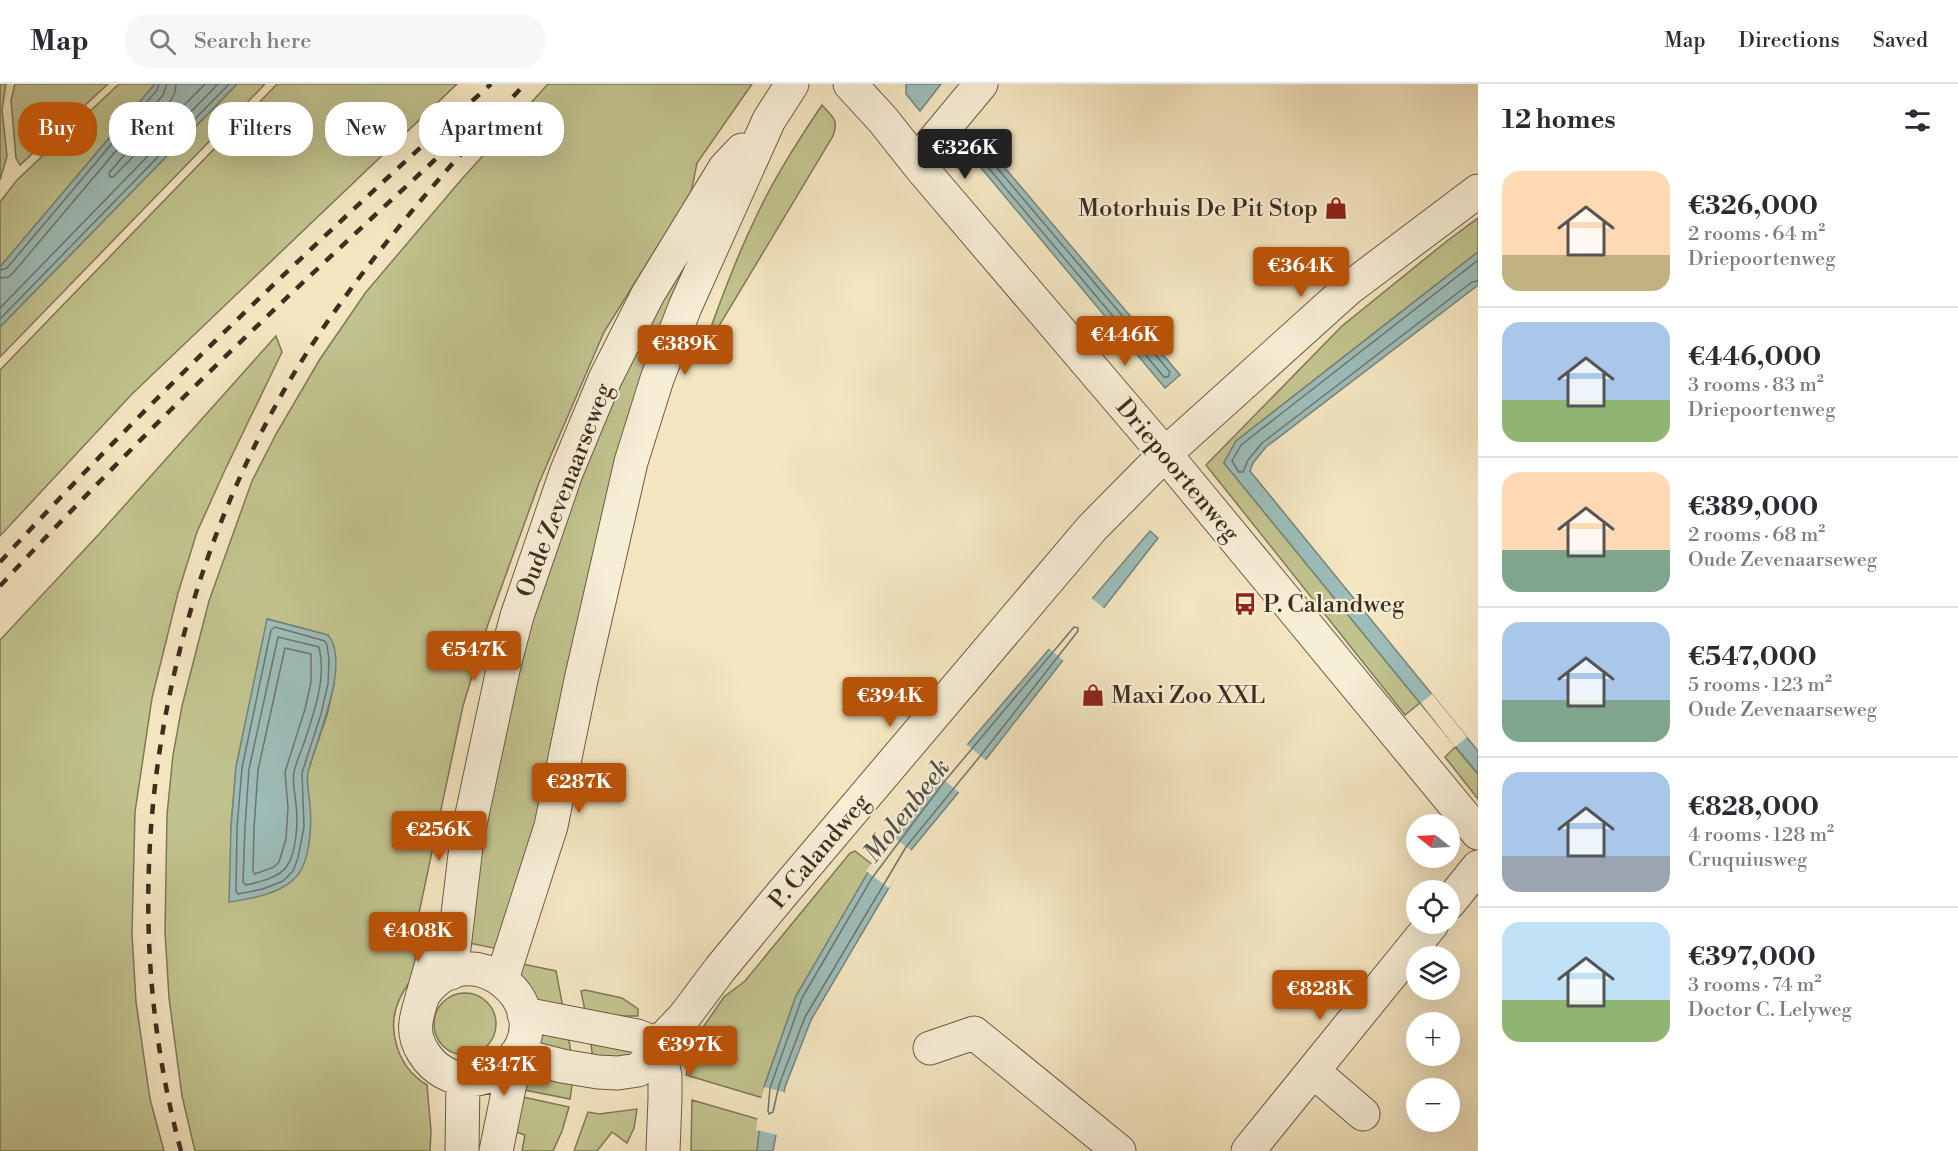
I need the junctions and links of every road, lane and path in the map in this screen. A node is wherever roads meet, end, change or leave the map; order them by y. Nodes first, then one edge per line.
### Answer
1 (850, 84) edge
2 (981, 84) edge
3 (782, 99) edge
4 (917, 160) junction
5 (1478, 191) edge
6 (1165, 454) junction
7 (483, 761) junction
8 (1478, 833) edge
9 (1478, 867) edge
10 (1460, 889) edge
11 (1424, 934) edge
12 (451, 973) junction
13 (502, 979) junction
14 (422, 997) junction
15 (524, 1014) junction
16 (658, 1044) junction
17 (930, 1048) dead end
18 (516, 1054) junction
19 (1313, 1071) junction
20 (464, 1079) junction
21 (664, 1114) junction
22 (1364, 1114) dead end
23 (462, 1151) edge
24 (496, 1151) edge
25 (642, 1151) edge
26 (663, 1151) edge
27 (1119, 1151) edge
28 (1248, 1151) edge

1 - 4 street, Driepoortenweg
2 - 4 street
3 - 7 street, Oude Zevenaarseweg
3 - 13 street, Oude Zevenaarseweg
4 - 6 street, Driepoortenweg
5 - 6 street, P. Calandweg
6 - 8 street, Driepoortenweg
6 - 16 street, P. Calandweg
7 - 12 street, Oude Zevenaarseweg
7 - 14 street
9 - 10 street
11 - 19 street
12 - 13 street
12 - 14 street
13 - 15 street
14 - 20 street
15 - 16 street
15 - 18 street
16 - 18 street, P. Calandweg
16 - 21 street
17 - 27 street
18 - 20 street
18 - 24 street
19 - 22 street
19 - 28 street
20 - 23 street
21 - 25 street
21 - 26 street

